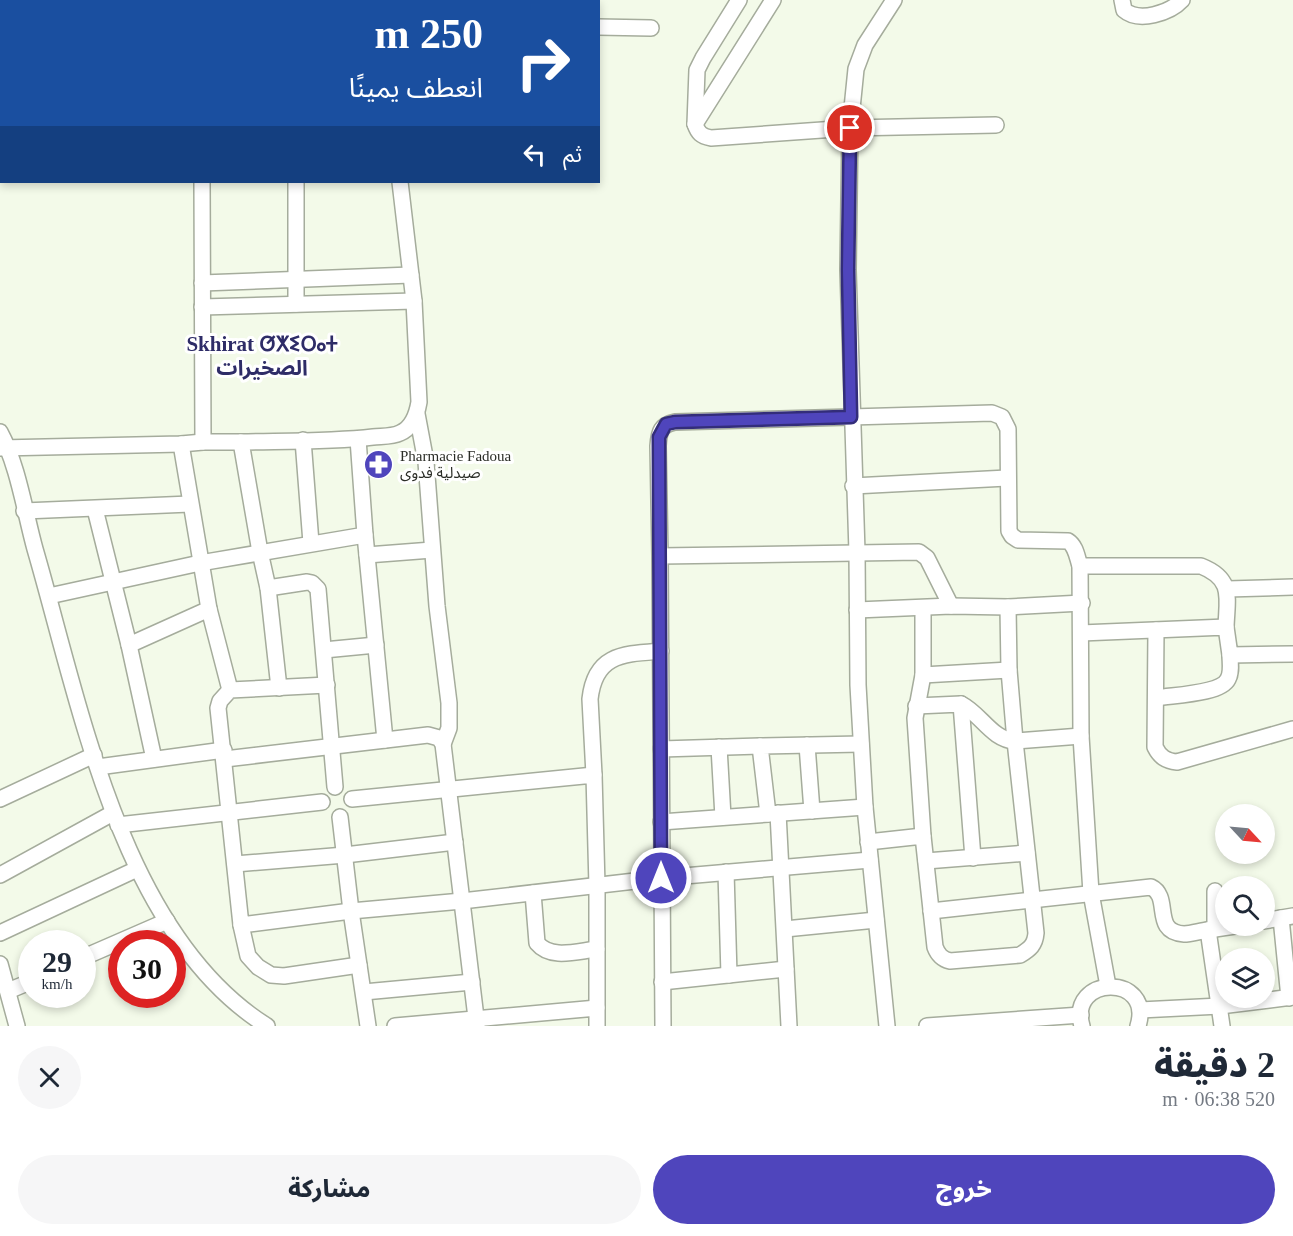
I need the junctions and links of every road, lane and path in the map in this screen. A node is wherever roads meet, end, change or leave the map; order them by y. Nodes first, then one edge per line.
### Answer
1 (739, 0) edge
2 (773, 0) edge
3 (894, 0) edge
4 (1122, 0) edge
5 (1182, 0) edge
6 (600, 27) edge
7 (651, 28) dead end
8 (695, 124) junction
9 (996, 126) dead end
10 (850, 128) junction
11 (201, 183) edge
12 (296, 183) edge
13 (400, 183) edge
14 (411, 275) junction
15 (296, 279) junction
16 (202, 283) junction
17 (414, 301) junction
18 (296, 304) junction
19 (202, 307) junction
20 (417, 414) junction
21 (851, 417) junction
22 (0, 432) edge
23 (357, 439) junction
24 (303, 440) junction
25 (203, 442) junction
26 (241, 442) junction
27 (181, 444) junction
28 (4, 448) edge
29 (1007, 478) junction
30 (853, 486) junction
31 (190, 504) junction
32 (94, 509) junction
33 (24, 511) junction
34 (365, 535) junction
35 (311, 543) junction
36 (432, 550) junction
37 (260, 552) junction
38 (857, 552) junction
39 (367, 555) junction
40 (660, 556) junction
41 (200, 563) junction
42 (1080, 566) junction
43 (113, 582) junction
44 (268, 588) junction
45 (1293, 588) edge
46 (1227, 589) junction
47 (49, 596) junction
48 (1082, 603) junction
49 (951, 606) junction
50 (1008, 607) junction
51 (923, 608) junction
52 (209, 609) junction
53 (857, 610) junction
54 (1226, 627) junction
55 (1156, 630) junction
56 (1081, 633) junction
57 (129, 645) junction
58 (376, 645) junction
59 (324, 650) junction
60 (661, 651) junction
61 (1293, 654) edge
62 (1230, 656) junction
63 (1009, 670) junction
64 (923, 675) junction
65 (327, 686) junction
66 (279, 688) junction
67 (230, 690) junction
68 (1156, 698) junction
69 (961, 704) junction
70 (916, 706) junction
71 (1293, 729) edge
72 (1081, 736) junction
73 (385, 740) junction
74 (1015, 741) junction
75 (443, 744) junction
76 (861, 744) junction
77 (807, 745) junction
78 (333, 746) junction
79 (760, 746) junction
80 (719, 747) junction
81 (661, 749) junction
82 (224, 754) junction
83 (154, 759) junction
84 (96, 761) junction
85 (594, 776) junction
86 (335, 787) junction
87 (448, 788) junction
88 (0, 799) edge
89 (352, 799) junction
90 (322, 802) junction
91 (865, 807) junction
92 (812, 811) junction
93 (230, 813) junction
94 (773, 813) junction
95 (340, 817) junction
96 (723, 817) junction
97 (116, 819) junction
98 (661, 822) junction
99 (924, 836) junction
100 (455, 842) junction
101 (868, 842) junction
102 (1027, 853) junction
103 (345, 855) junction
104 (973, 858) junction
105 (870, 860) junction
106 (926, 861) junction
107 (235, 864) junction
108 (782, 868) junction
109 (137, 869) junction
110 (726, 872) junction
111 (0, 875) edge
112 (661, 878) junction
113 (597, 886) junction
114 (1215, 891) dead end
115 (533, 893) junction
116 (1091, 893) junction
117 (462, 901) junction
118 (1032, 901) junction
119 (351, 911) junction
120 (931, 911) junction
121 (1287, 917) edge
122 (876, 920) junction
123 (167, 921) junction
124 (241, 926) junction
125 (785, 928) junction
126 (1215, 928) edge
127 (1211, 929) junction
128 (0, 933) edge
129 (597, 948) junction
130 (96, 952) edge
131 (1215, 963) edge
132 (0, 964) edge
133 (359, 965) junction
134 (786, 969) junction
135 (729, 975) junction
136 (472, 982) junction
137 (662, 982) junction
138 (1108, 986) junction
139 (18, 987) edge
140 (8, 991) junction
141 (364, 992) junction
142 (1291, 997) edge
143 (1275, 999) edge
144 (1215, 1006) edge
145 (597, 1008) junction
146 (1220, 1008) edge
147 (1140, 1010) junction
148 (1082, 1020) edge
149 (477, 1022) edge
150 (992, 1024) edge
151 (17, 1026) edge
152 (267, 1026) edge
153 (368, 1026) edge
154 (395, 1026) edge
155 (597, 1026) edge
156 (663, 1026) edge
157 (789, 1026) edge
158 (887, 1026) edge
159 (927, 1026) edge
160 (1138, 1026) edge
161 (1222, 1026) edge

1 - 8 street
2 - 8 street
3 - 10 street
4 - 5 street
6 - 7 street
8 - 10 street
9 - 10 street
10 - 21 street
11 - 16 street
12 - 15 street
13 - 14 street
14 - 15 street
14 - 17 street
15 - 16 street
15 - 18 street
16 - 19 street
17 - 18 street
17 - 20 street
18 - 19 street
19 - 25 street
20 - 23 street
20 - 36 street
21 - 29 street
21 - 30 street
21 - 40 street
22 - 28 street
23 - 24 street
23 - 34 street
24 - 26 street
24 - 35 street
25 - 26 street
25 - 27 street
26 - 37 street
27 - 28 street
27 - 31 street
28 - 33 street
29 - 30 street
29 - 42 street
30 - 38 street
31 - 32 street
31 - 41 street
32 - 33 street
32 - 43 street
33 - 47 street
34 - 35 street
34 - 39 street
35 - 37 street
36 - 39 street
36 - 75 street
37 - 41 street
37 - 44 street
38 - 40 street
38 - 49 street
38 - 53 street
39 - 58 street
40 - 60 street
41 - 43 street
41 - 52 street
42 - 46 street
42 - 48 street
43 - 47 street
43 - 57 street
44 - 59 street
44 - 66 street
45 - 46 street
46 - 54 street
47 - 84 street
48 - 50 street
48 - 56 street
49 - 50 street
49 - 51 street
50 - 63 street
51 - 53 street
51 - 64 street
52 - 57 street
52 - 67 street
53 - 76 street
54 - 55 street
54 - 62 street
55 - 56 street
55 - 68 street
56 - 72 street
57 - 83 street
58 - 59 street
58 - 73 street
59 - 65 street
60 - 81 street
60 - 85 street
61 - 62 street
62 - 68 street
63 - 64 street
63 - 74 street
64 - 70 street
65 - 66 street
65 - 78 street
66 - 67 street
67 - 82 street
68 - 71 street
69 - 70 street
69 - 74 street
69 - 104 street
70 - 99 street
72 - 74 street
72 - 116 street
73 - 75 street
73 - 78 street
74 - 102 street
75 - 87 street
76 - 77 street
76 - 91 street
77 - 79 street
77 - 92 street
78 - 82 street
78 - 86 street
79 - 80 street
79 - 94 street
80 - 81 street
80 - 96 street
81 - 98 street
82 - 83 street
82 - 93 street
83 - 84 street
84 - 88 street
84 - 97 street
85 - 87 street
85 - 113 street
86 - 89 street
86 - 90 street
87 - 89 street
87 - 100 street
89 - 95 street
90 - 93 street
90 - 95 street
91 - 92 street
91 - 101 street
92 - 94 street
93 - 97 street
93 - 107 street
94 - 96 street
94 - 108 street
95 - 103 street
96 - 98 street
97 - 109 street
97 - 111 street
98 - 112 street
99 - 101 street
99 - 106 street
100 - 103 street
100 - 117 street
101 - 105 street
102 - 104 street
102 - 118 street
103 - 107 street
103 - 119 street
104 - 106 street
105 - 108 street
105 - 122 street
106 - 120 street
107 - 124 street
108 - 110 street
108 - 125 street
109 - 123 street
109 - 128 street
110 - 112 street
110 - 135 street
112 - 113 street
112 - 137 street
113 - 115 street
113 - 129 street
114 - 127 street
115 - 117 street
115 - 129 street
116 - 118 street
116 - 127 street
116 - 138 street
117 - 119 street
117 - 136 street
118 - 120 street
118 - 120 street
119 - 124 street
119 - 133 street
121 - 142 street
122 - 125 street
122 - 158 street
123 - 130 street
123 - 152 street
124 - 133 street
125 - 134 street
126 - 127 street
127 - 131 street
129 - 145 street
132 - 140 street
133 - 141 street
134 - 135 street
134 - 157 street
135 - 137 street
136 - 141 street
136 - 149 street
137 - 156 street
138 - 147 street
138 - 148 street
139 - 140 street
140 - 151 street
141 - 153 street
142 - 143 street
144 - 147 street
145 - 149 street
145 - 155 street
146 - 161 street
147 - 160 street
148 - 150 street
149 - 154 street
150 - 159 street

